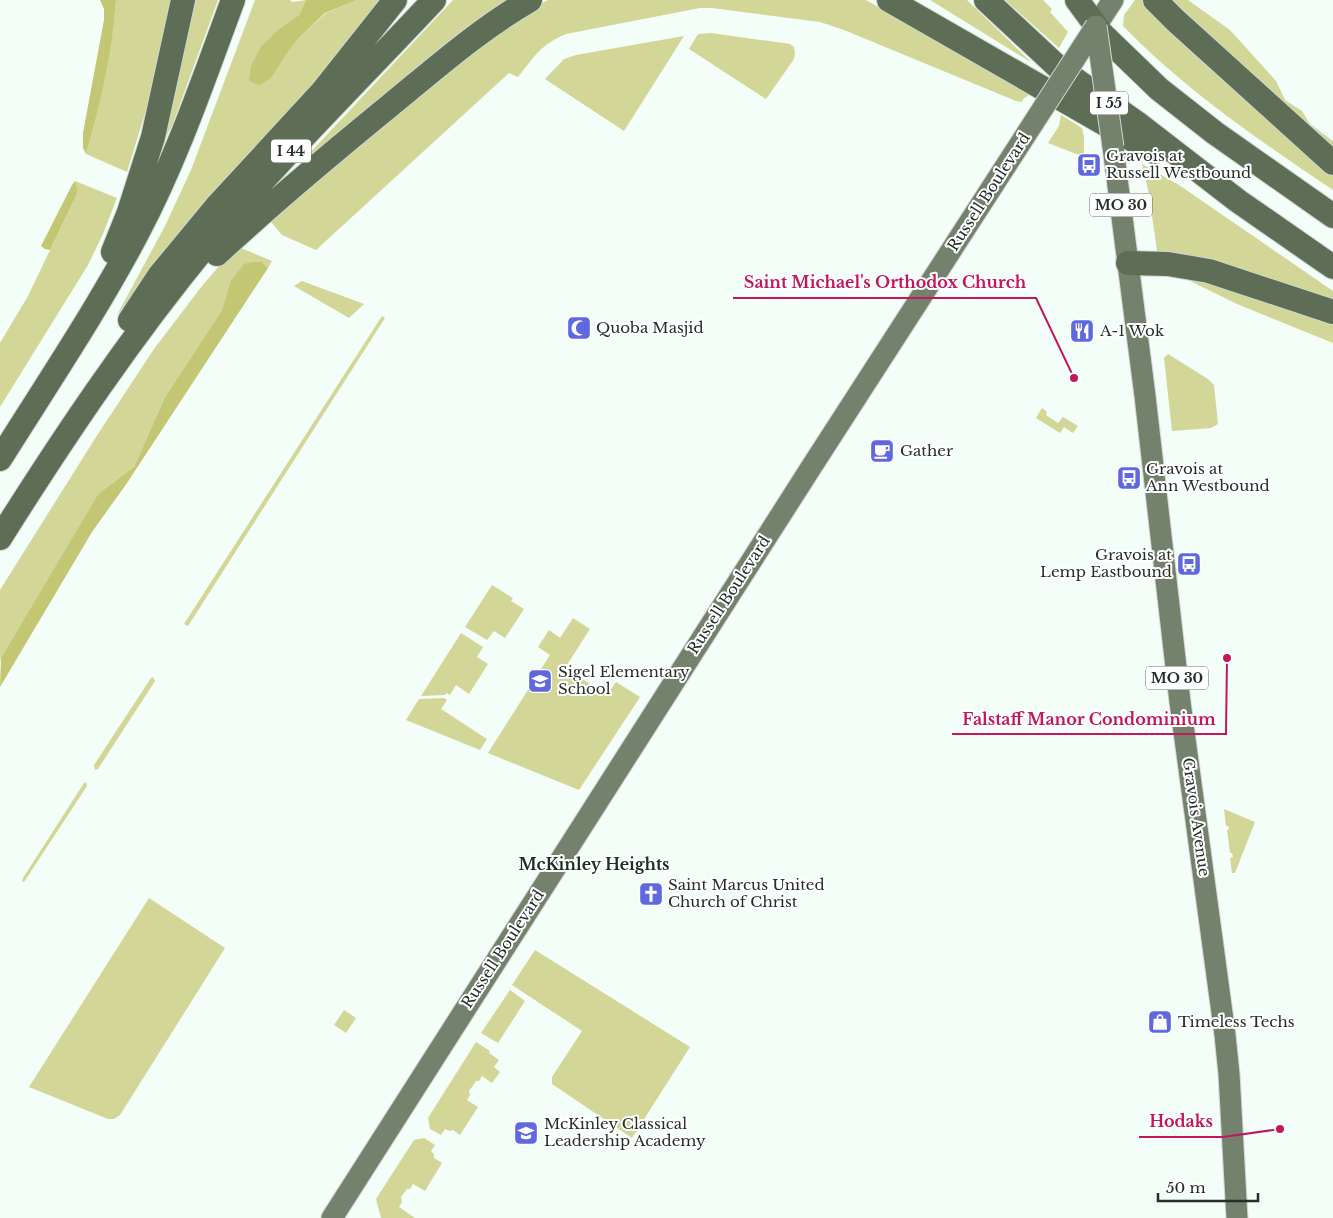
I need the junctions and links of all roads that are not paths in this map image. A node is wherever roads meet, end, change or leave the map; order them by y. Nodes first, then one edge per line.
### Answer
1 (183, 0) edge
2 (233, 0) edge
3 (395, 0) edge
4 (434, 0) edge
5 (530, 0) edge
6 (889, 0) edge
7 (986, 0) edge
8 (1062, 0) edge
9 (1077, 0) edge
10 (1155, 0) edge
11 (1102, 14) edge
12 (1333, 163) edge
13 (1238, 201) junction
14 (1333, 216) edge
15 (1128, 264) junction
16 (1333, 267) edge
17 (156, 309) junction
18 (1333, 312) edge
19 (80, 332) junction
20 (0, 459) edge
21 (47, 464) junction
22 (0, 538) edge
23 (332, 1218) edge
24 (1237, 1218) edge

1 - 19 highway
2 - 19 highway
3 - 21 highway
4 - 17 highway, I 44
5 - 17 highway
6 - 13 highway
7 - 13 highway, I 55
8 - 11 highway
9 - 11 highway
10 - 12 highway
11 - 14 highway
11 - 15 main road, Gravois Avenue / MO 30, bridge
11 - 23 main road, Russell Boulevard, bridge
13 - 16 highway, I 55
15 - 18 highway
15 - 24 main road, Gravois Avenue / MO 30
17 - 21 highway, I 44
19 - 20 highway
21 - 22 highway, I 44

